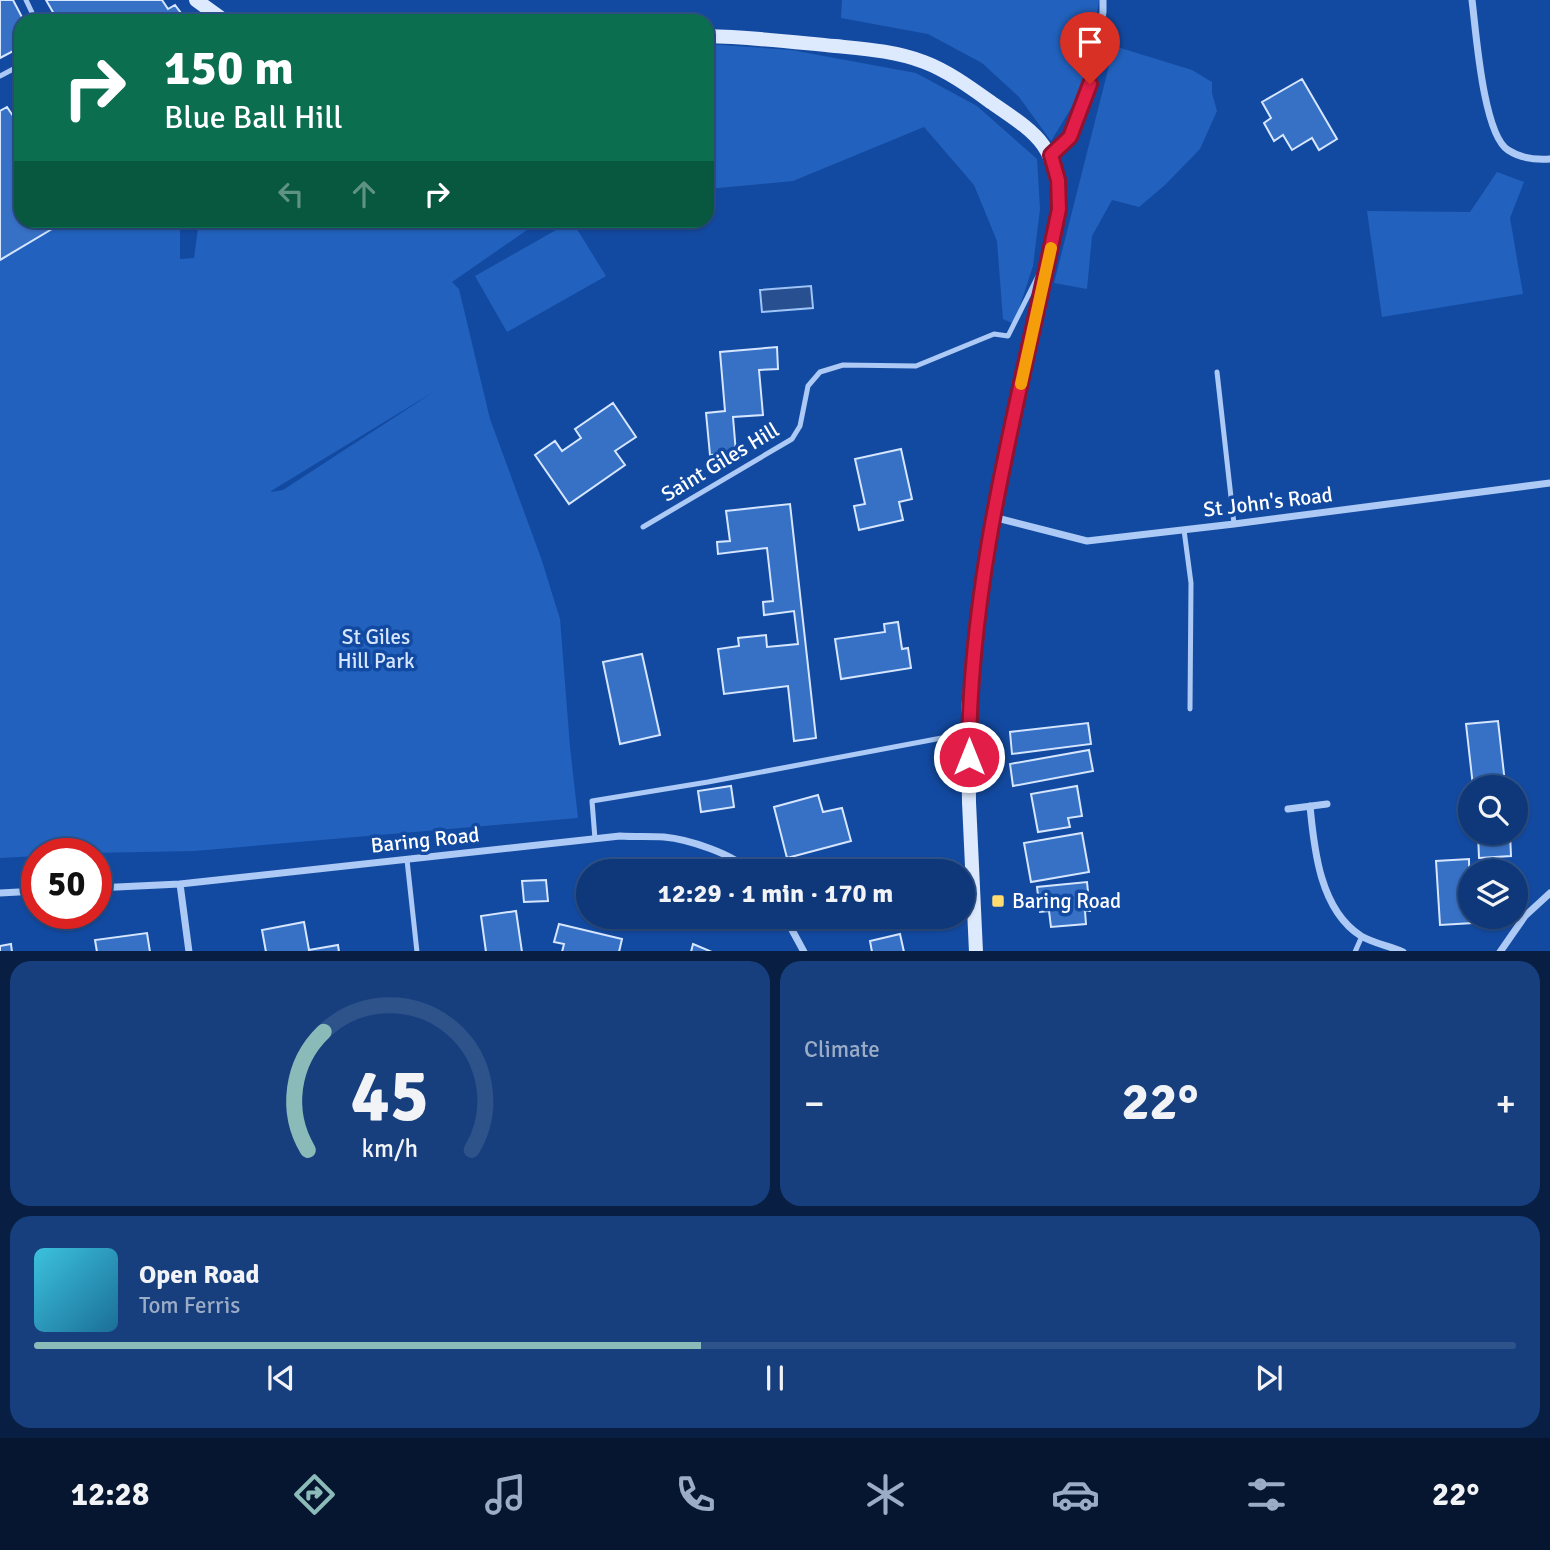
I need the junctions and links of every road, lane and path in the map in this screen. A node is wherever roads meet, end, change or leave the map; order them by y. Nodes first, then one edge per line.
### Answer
1 (196, 0) edge
2 (1103, 0) edge
3 (1472, 0) edge
4 (215, 14) edge
5 (714, 36) edge
6 (1051, 155) junction
7 (1550, 159) edge
8 (1049, 254) junction
9 (1217, 372) dead end
10 (1550, 483) edge
11 (993, 517) junction
12 (1234, 524) junction
13 (643, 527) dead end
14 (1184, 530) junction
15 (1190, 709) dead end
16 (947, 737) dead end
17 (1327, 804) dead end
18 (1310, 806) junction
19 (1288, 809) dead end
20 (595, 839) junction
21 (729, 859) edge
22 (407, 860) junction
23 (180, 884) junction
24 (112, 887) edge
25 (21, 891) edge
26 (0, 892) edge
27 (1550, 893) edge
28 (792, 929) edge
29 (1362, 936) junction
30 (189, 951) edge
31 (417, 951) edge
32 (804, 951) edge
33 (976, 951) edge
34 (1355, 951) edge
35 (1403, 951) edge
36 (1500, 951) edge

1 - 4 main road
2 - 6 street
3 - 7 street
5 - 6 main road
6 - 8 main road
8 - 11 main road
8 - 13 lane, Saint Giles Hill
9 - 12 lane
10 - 12 street, St John's Road
11 - 14 street, St John's Road
11 - 33 main road
12 - 14 street, St John's Road
14 - 15 lane
16 - 20 lane
17 - 18 street
18 - 19 street
18 - 29 street
20 - 21 street, Baring Road
20 - 22 street, Baring Road
22 - 23 street, Baring Road
22 - 31 lane
23 - 24 street, Baring Road
23 - 30 street
25 - 26 street
27 - 36 street
28 - 32 street
29 - 34 lane
29 - 35 street

